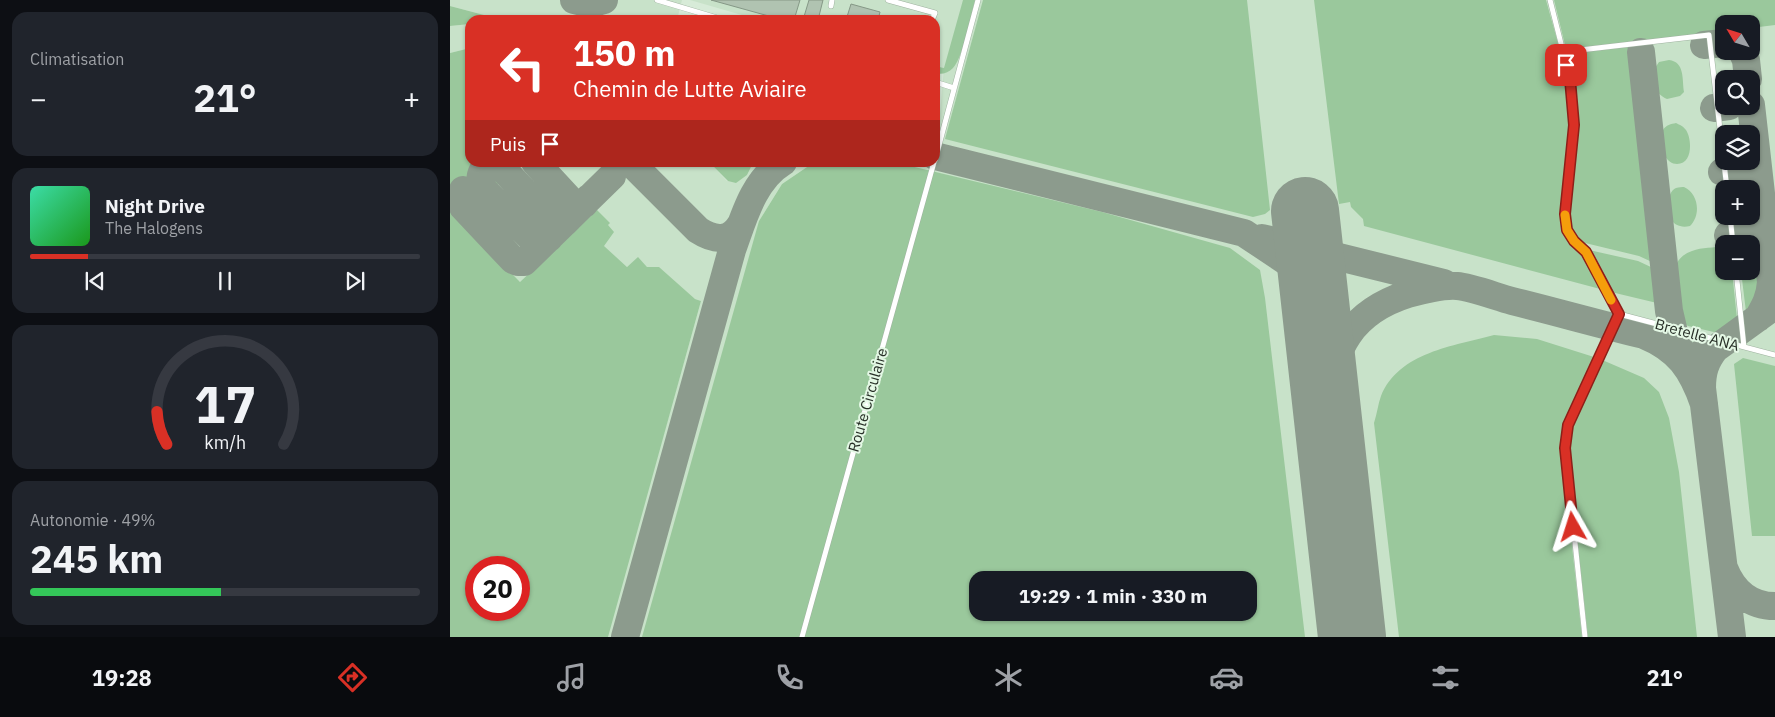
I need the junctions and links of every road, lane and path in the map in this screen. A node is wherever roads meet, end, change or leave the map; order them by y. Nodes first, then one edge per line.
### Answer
1 (657, 0) edge
2 (832, 0) edge
3 (888, 0) edge
4 (978, 0) edge
5 (1550, 0) edge
6 (830, 6) dead end
7 (707, 15) edge
8 (934, 15) edge
9 (1563, 52) junction
10 (940, 84) edge
11 (954, 88) junction
12 (940, 142) edge
13 (933, 167) edge
14 (1726, 180) edge
15 (1737, 280) edge
16 (1619, 314) junction
17 (1744, 347) junction
18 (1775, 355) edge
19 (802, 637) edge
20 (1585, 637) edge

1 - 7 lane
2 - 6 lane
3 - 8 lane
4 - 11 lane, Route Circulaire
5 - 9 lane
9 - 14 lane
9 - 16 lane
10 - 11 lane
11 - 12 lane, Route Circulaire
13 - 19 lane, Route Circulaire
15 - 17 lane
16 - 17 lane, Bretelle ANA
16 - 20 lane
17 - 18 lane, Bretelle ANA

